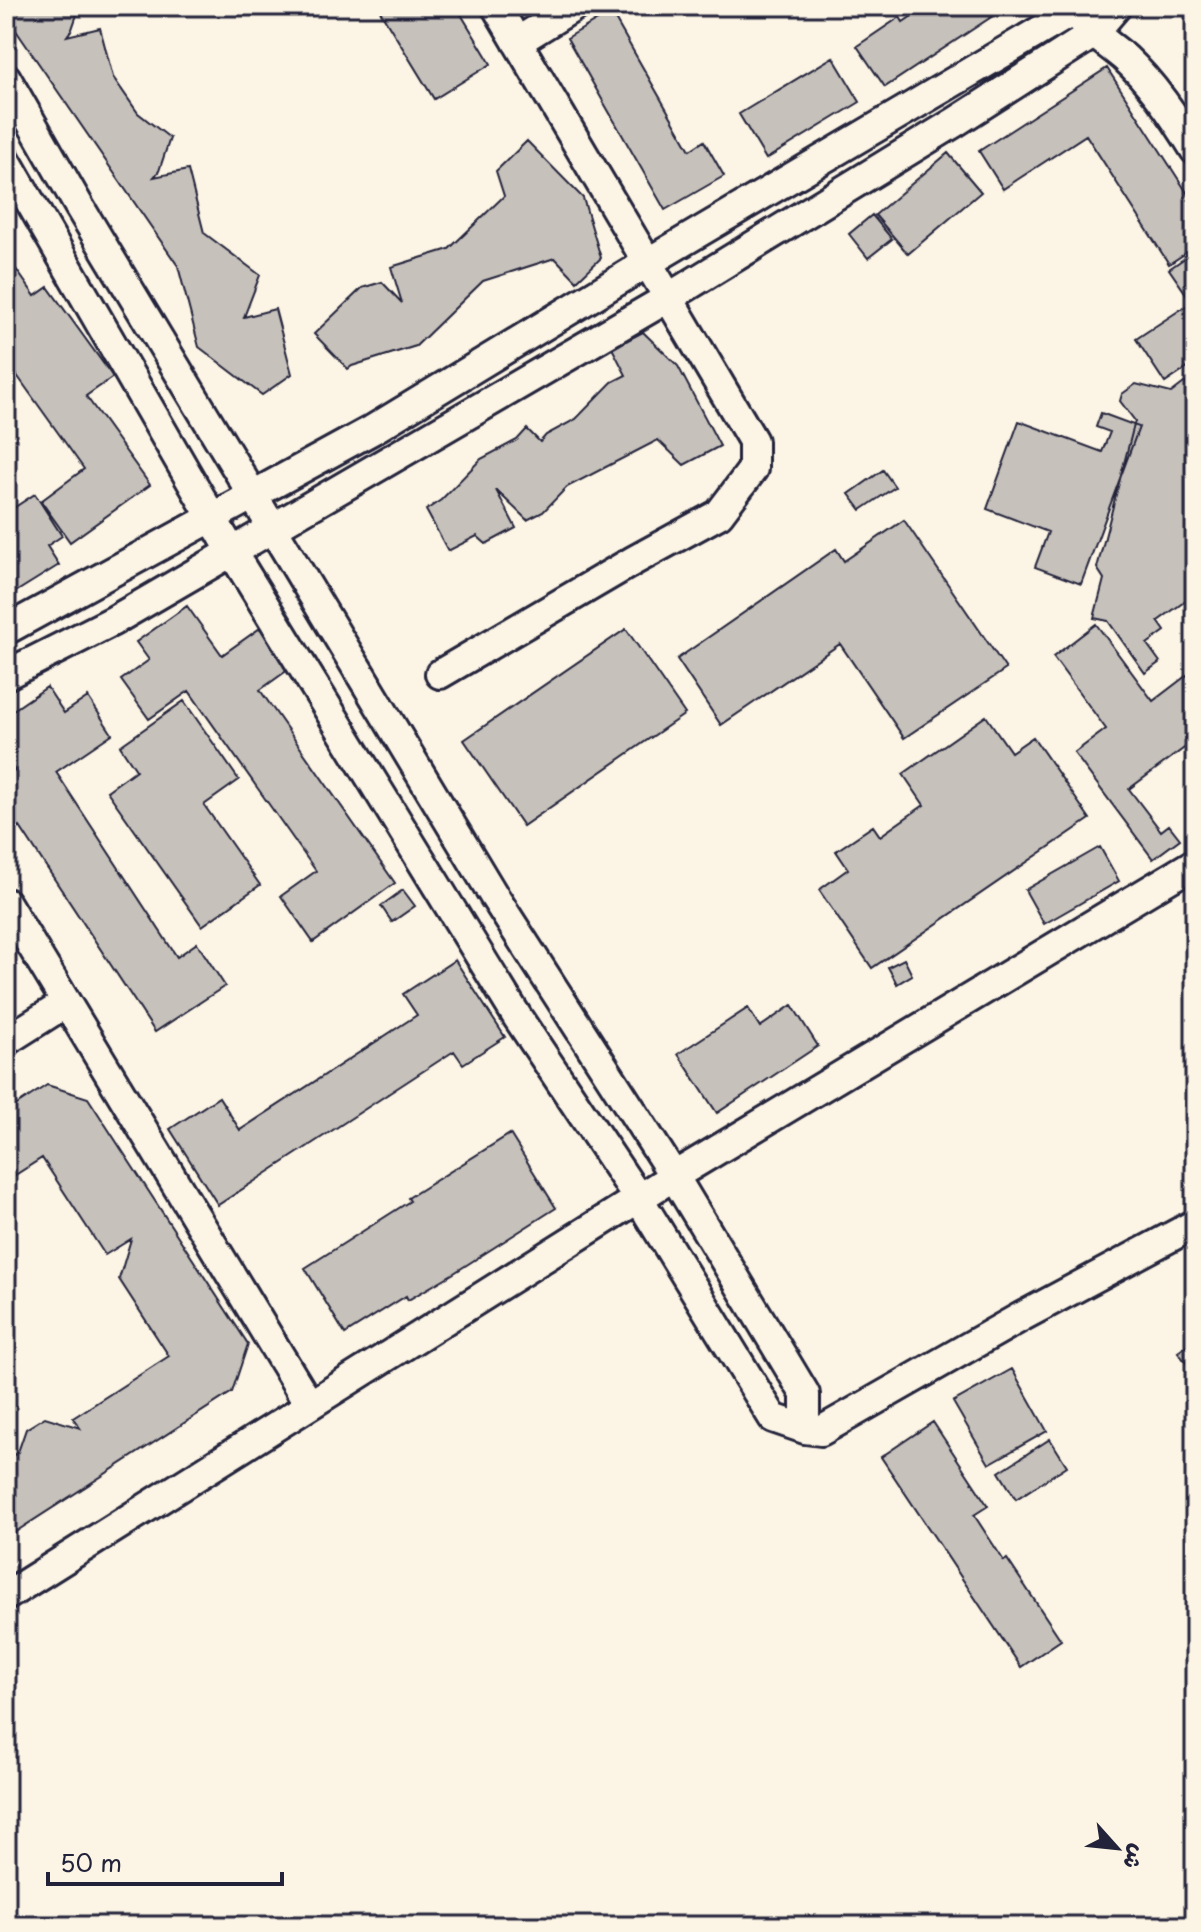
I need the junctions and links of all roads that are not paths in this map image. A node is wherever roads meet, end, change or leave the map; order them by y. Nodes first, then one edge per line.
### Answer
1 (496, 6) edge
2 (575, 6) edge
3 (1117, 6) edge
4 (1082, 7) edge
5 (1093, 34) junction
6 (517, 42) junction
7 (6, 78) edge
8 (1195, 150) edge
9 (6, 160) edge
10 (647, 263) junction
11 (668, 298) junction
12 (254, 494) junction
13 (212, 518) junction
14 (274, 528) junction
15 (232, 552) junction
16 (6, 630) edge
17 (440, 674) dead end
18 (6, 675) edge
19 (1195, 863) edge
20 (6, 903) edge
21 (66, 1003) junction
22 (6, 1041) edge
23 (674, 1176) junction
24 (639, 1199) junction
25 (1195, 1224) edge
26 (309, 1404) junction
27 (805, 1429) junction
28 (6, 1596) edge

1 - 6 street
2 - 6 street
3 - 5 street
4 - 5 street
4 - 10 street
5 - 8 street
5 - 11 street
6 - 10 street
7 - 12 street
9 - 13 street
10 - 11 street
10 - 12 street
11 - 14 street
11 - 17 street
12 - 13 street
12 - 14 street
13 - 15 street
13 - 16 street
14 - 15 street
14 - 23 street
15 - 18 street
15 - 24 street
19 - 23 street
20 - 21 street
21 - 22 street
21 - 26 street
23 - 24 street
23 - 27 street
24 - 26 street
24 - 27 street
25 - 27 street
26 - 28 street

